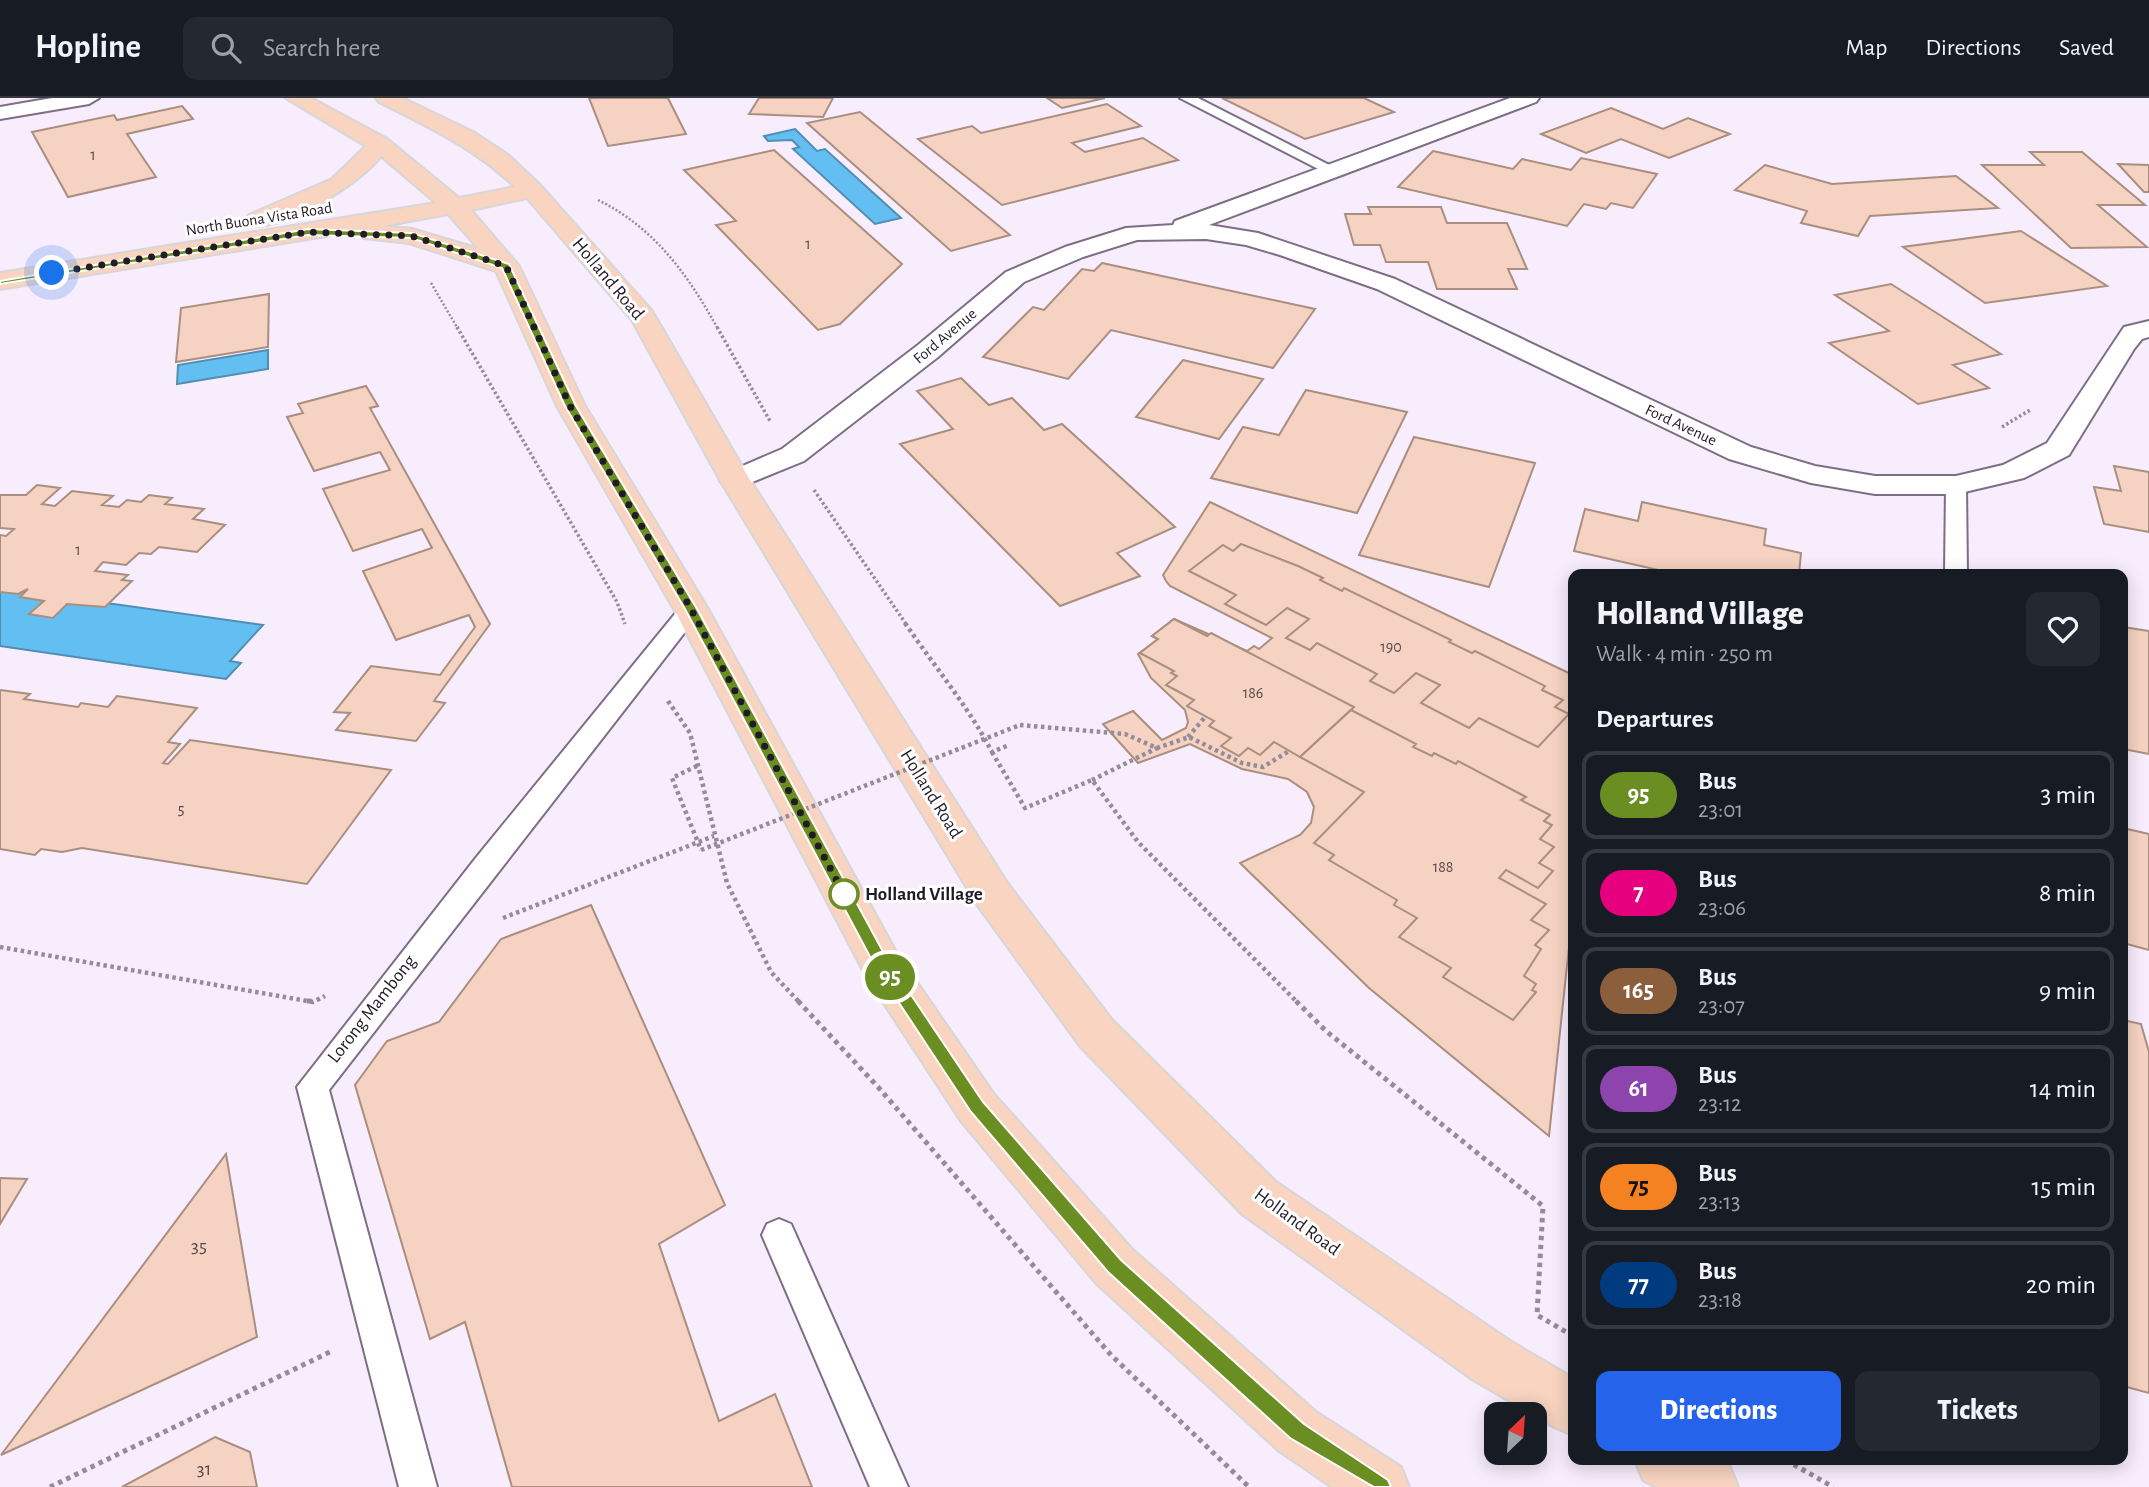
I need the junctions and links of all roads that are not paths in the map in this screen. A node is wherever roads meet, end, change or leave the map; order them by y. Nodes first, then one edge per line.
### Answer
1 (89, 98) edge
2 (296, 98) edge
3 (386, 98) edge
4 (1187, 98) edge
5 (1528, 98) edge
6 (0, 113) edge
7 (379, 144) junction
8 (1332, 171) junction
9 (524, 182) junction
10 (437, 190) junction
11 (454, 207) junction
12 (257, 220) junction
13 (1172, 230) junction
14 (308, 232) junction
15 (0, 257) edge
16 (506, 266) junction
17 (0, 281) edge
18 (2149, 329) edge
19 (735, 480) junction
20 (1956, 485) junction
21 (1956, 569) edge
22 (691, 609) junction
23 (779, 1235) dead end
24 (1568, 1405) edge
25 (1671, 1465) edge
26 (418, 1487) edge
27 (889, 1487) edge
28 (1381, 1487) edge
29 (1710, 1487) edge

1 - 6 street
2 - 7 main road
3 - 9 main road, Holland Road
4 - 8 lane
5 - 8 street, Ford Avenue
7 - 10 main road
7 - 12 main road
8 - 13 street, Ford Avenue
9 - 10 main road, North Buona Vista Road
9 - 11 main road, North Buona Vista Road
9 - 19 main road, Holland Road
10 - 11 main road
10 - 12 main road, North Buona Vista Road
11 - 14 main road, North Buona Vista Road
11 - 16 main road
12 - 15 main road, North Buona Vista Road
13 - 19 street, Ford Avenue
13 - 20 street, Ford Avenue
14 - 16 main road
14 - 17 main road, North Buona Vista Road
16 - 22 main road
18 - 20 street, Ford Avenue
19 - 24 main road, Holland Road
20 - 21 lane
22 - 26 lane, Lorong Mambong
22 - 28 main road
23 - 27 lane
25 - 29 main road

